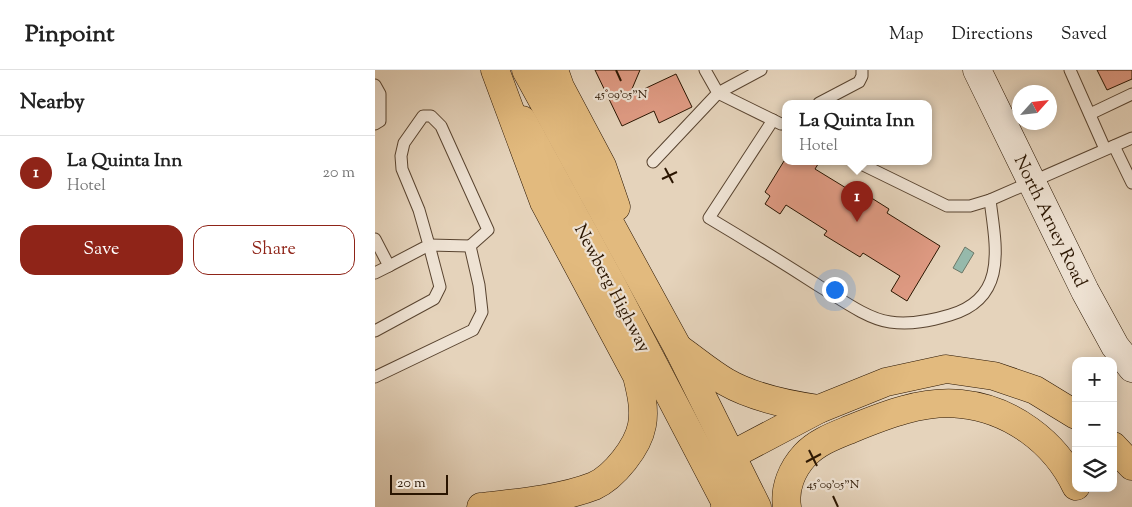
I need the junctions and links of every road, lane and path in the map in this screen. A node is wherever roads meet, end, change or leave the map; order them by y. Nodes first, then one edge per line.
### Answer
1 (495, 70) edge
2 (526, 70) edge
3 (554, 70) edge
4 (705, 70) edge
5 (761, 70) edge
6 (862, 70) edge
7 (977, 70) edge
8 (1070, 70) edge
9 (375, 85) edge
10 (718, 93) junction
11 (1132, 94) edge
12 (825, 100) edge
13 (1090, 114) junction
14 (781, 123) edge
15 (375, 124) edge
16 (1132, 138) edge
17 (1110, 147) junction
18 (653, 162) dead end
19 (863, 165) edge
20 (1032, 181) junction
21 (1132, 183) edge
22 (990, 200) junction
23 (375, 239) edge
24 (429, 245) junction
25 (470, 246) junction
26 (389, 266) junction
27 (375, 273) edge
28 (642, 282) junction
29 (375, 331) edge
30 (678, 348) junction
31 (1132, 368) edge
32 (375, 377) edge
33 (819, 409) junction
34 (1072, 413) edge
35 (1114, 447) edge
36 (720, 461) junction
37 (1132, 466) edge
38 (1072, 480) edge
39 (1078, 492) edge
40 (726, 505) edge
41 (481, 507) edge
42 (757, 507) edge
43 (787, 507) edge
44 (1083, 507) edge

1 - 36 main road, Newberg Highway
1 - 41 main road
2 - 28 main road, Newberg Highway
3 - 28 main road
4 - 10 lane
5 - 10 lane
6 - 12 lane
7 - 20 main road, North Arney Road
8 - 13 lane
9 - 15 lane
10 - 14 lane
10 - 18 lane
11 - 13 lane
13 - 17 lane
14 - 22 lane
16 - 17 lane
17 - 20 lane
17 - 21 lane
19 - 22 lane
20 - 22 lane
20 - 31 main road, North Arney Road
23 - 26 lane
24 - 25 lane
24 - 25 lane
24 - 26 lane
24 - 29 lane
25 - 32 lane
26 - 27 lane
28 - 30 main road, Newberg Highway
30 - 33 main road
30 - 36 main road, Newberg Highway
33 - 34 main road
33 - 36 main road
35 - 37 main road
36 - 40 main road, Newberg Highway
36 - 42 main road, Newberg Highway
38 - 43 main road
39 - 44 main road

